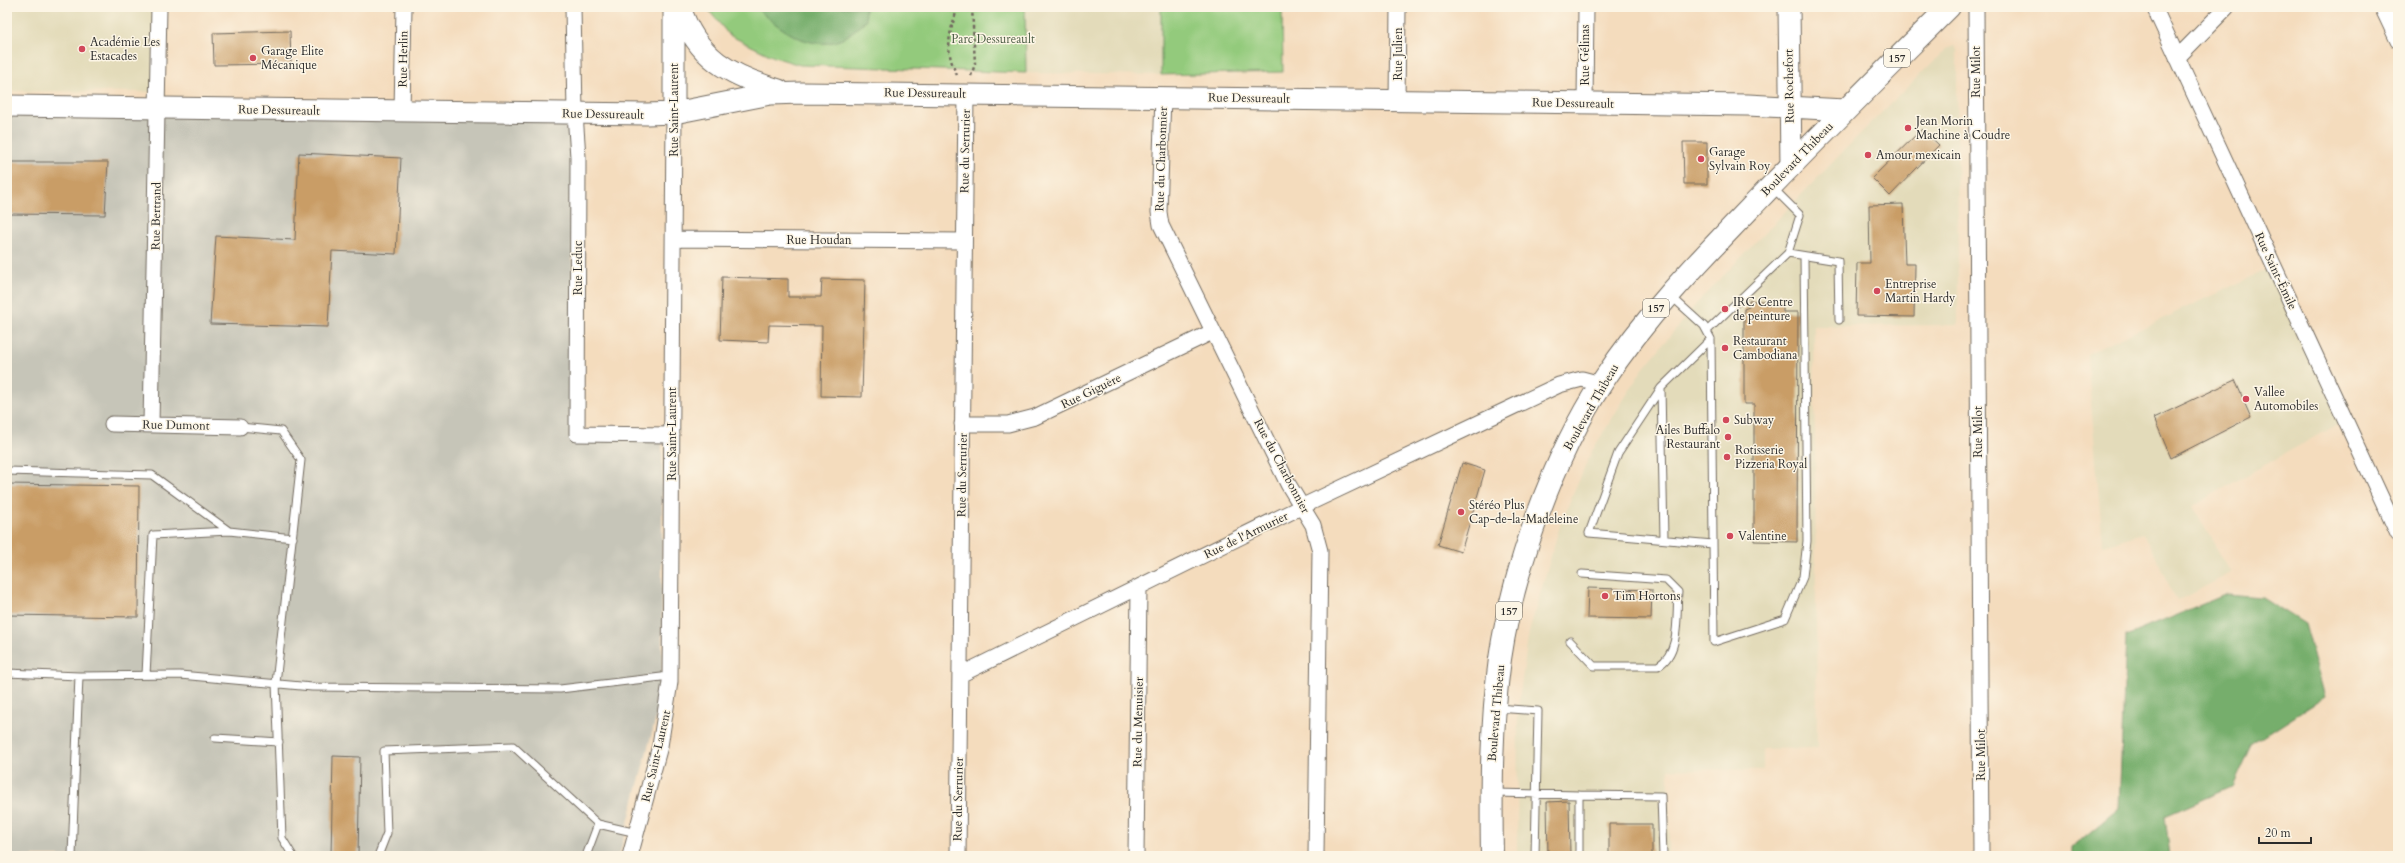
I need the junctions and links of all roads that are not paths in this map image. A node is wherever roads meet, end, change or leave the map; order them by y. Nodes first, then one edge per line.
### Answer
1 (159, 7) edge
2 (404, 7) edge
3 (573, 7) edge
4 (674, 7) edge
5 (680, 7) edge
6 (1398, 7) edge
7 (1586, 7) edge
8 (1789, 7) edge
9 (1949, 7) edge
10 (1976, 7) edge
11 (2154, 7) edge
12 (2227, 7) edge
13 (2382, 7) edge
14 (2398, 41) edge
15 (2177, 58) junction
16 (965, 83) junction
17 (789, 93) junction
18 (1163, 96) junction
19 (1397, 100) junction
20 (1585, 103) junction
21 (7, 106) edge
22 (1789, 107) junction
23 (158, 109) junction
24 (1845, 110) junction
25 (402, 111) junction
26 (575, 113) junction
27 (674, 113) junction
28 (1791, 165) junction
29 (1771, 186) junction
30 (674, 239) junction
31 (964, 241) junction
32 (1788, 253) junction
33 (1804, 256) junction
34 (1669, 294) junction
35 (1839, 320) dead end
36 (1212, 332) junction
37 (1706, 332) junction
38 (1711, 339) junction
39 (1601, 384) junction
40 (1661, 388) junction
41 (112, 424) dead end
42 (151, 424) junction
43 (962, 424) junction
44 (240, 427) joint
45 (672, 435) junction
46 (7, 471) edge
47 (1303, 506) junction
48 (229, 531) junction
49 (2398, 534) edge
50 (293, 538) junction
51 (1664, 540) junction
52 (1713, 544) junction
53 (1582, 574) dead end
54 (1139, 587) junction
55 (1570, 641) dead end
56 (7, 673) edge
57 (146, 675) junction
58 (79, 676) junction
59 (670, 676) junction
60 (960, 676) junction
61 (276, 683) junction
62 (1495, 708) junction
63 (215, 738) dead end
64 (279, 742) junction
65 (1491, 793) junction
66 (1535, 794) junction
67 (1579, 795) junction
68 (598, 824) junction
69 (637, 833) junction
70 (72, 856) edge
71 (293, 856) edge
72 (378, 856) edge
73 (586, 856) edge
74 (630, 856) edge
75 (958, 856) edge
76 (1136, 856) edge
77 (1316, 856) edge
78 (1492, 856) edge
79 (1535, 856) edge
80 (1579, 856) edge
81 (1663, 856) edge
82 (1981, 856) edge

1 - 23 street, Rue Bertrand
2 - 25 street, Rue Herlin
3 - 26 street, Rue Leduc
4 - 27 street, Rue Saint-Laurent
5 - 17 street
6 - 19 street, Rue Julien
7 - 20 street, Rue Gélinas
8 - 22 street, Rue Rochefort
9 - 24 main road, Boulevard Thibeau / 157
10 - 82 street, Rue Milot
11 - 15 street, Rue Saint-Émile
12 - 15 street
13 - 14 street
15 - 49 street, Rue Saint-Émile
16 - 17 street, Rue Dessureault
16 - 18 street, Rue Dessureault
16 - 31 street, Rue du Serrurier
17 - 27 street, Rue Dessureault
18 - 19 street, Rue Dessureault
18 - 36 street, Rue du Charbonnier
19 - 20 street, Rue Dessureault
20 - 22 street, Rue Dessureault
21 - 23 street, Rue Dessureault
22 - 24 street, Rue Dessureault
22 - 28 street, Rue Rochefort
23 - 25 street, Rue Dessureault
23 - 42 street, Rue Bertrand
24 - 28 main road, Boulevard Thibeau / 157
25 - 26 street, Rue Dessureault
26 - 27 street, Rue Dessureault
26 - 45 street, Rue Leduc
27 - 30 street, Rue Saint-Laurent
28 - 29 main road, Boulevard Thibeau / 157
29 - 32 lane
29 - 34 main road, Boulevard Thibeau / 157
30 - 31 street, Rue Houdan
30 - 45 street, Rue Saint-Laurent
31 - 43 street, Rue du Serrurier
32 - 33 lane
32 - 37 lane
33 - 35 lane
33 - 52 lane
34 - 37 lane
34 - 39 main road, Boulevard Thibeau / 157
36 - 43 street, Rue Giguère
36 - 47 street, Rue du Charbonnier
37 - 38 lane
38 - 40 lane
38 - 52 lane
39 - 47 street, Rue de l'Armurier
39 - 62 main road, Boulevard Thibeau / 157
40 - 51 lane
40 - 51 lane
41 - 42 street, Rue Dumont
42 - 44 street, Rue Dumont
43 - 60 street, Rue du Serrurier
44 - 50 lane
45 - 59 street, Rue Saint-Laurent
46 - 48 lane
47 - 54 street, Rue de l'Armurier
47 - 77 street, Rue du Charbonnier
48 - 50 lane
48 - 57 lane
50 - 61 lane
51 - 52 lane
53 - 55 lane
54 - 60 street, Rue de l'Armurier
54 - 76 street, Rue du Menuisier
56 - 58 lane
57 - 58 lane
57 - 61 lane
58 - 70 lane
59 - 61 lane
59 - 69 street, Rue Saint-Laurent
60 - 75 street, Rue du Serrurier
61 - 64 lane
62 - 65 main road, Boulevard Thibeau / 157
62 - 66 lane
63 - 64 lane
64 - 71 lane
65 - 66 lane
65 - 78 main road, Boulevard Thibeau / 157
66 - 67 lane
66 - 79 lane
67 - 80 lane
67 - 81 lane
68 - 69 lane
68 - 72 lane
68 - 73 lane
69 - 74 street, Rue Saint-Laurent

